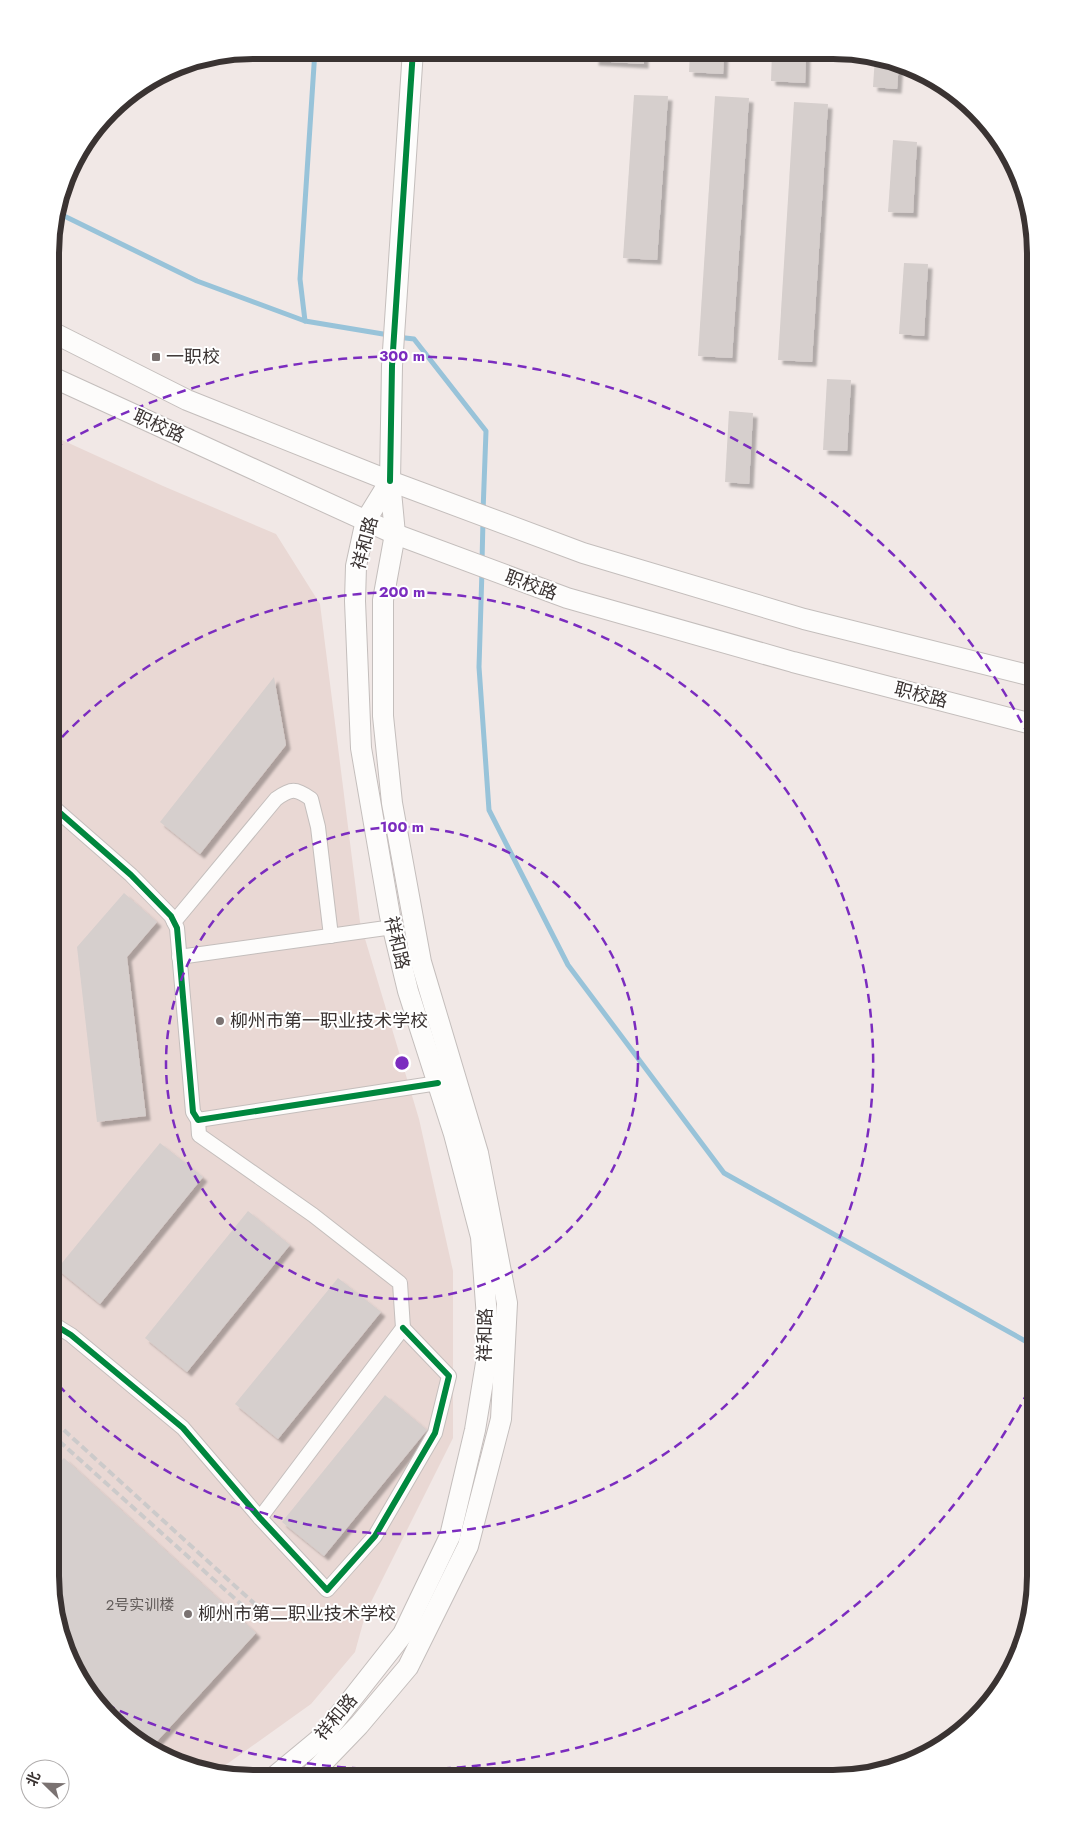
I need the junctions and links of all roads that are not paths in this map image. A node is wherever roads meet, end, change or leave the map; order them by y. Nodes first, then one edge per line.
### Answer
1 (412, 59) edge
2 (59, 336) edge
3 (59, 380) edge
4 (390, 481) junction
5 (366, 520) junction
6 (395, 534) junction
7 (1027, 675) edge
8 (1027, 723) edge
9 (59, 812) edge
10 (174, 922) junction
11 (393, 927) junction
12 (331, 936) junction
13 (180, 957) junction
14 (438, 1083) junction
15 (198, 1120) junction
16 (59, 1328) edge
17 (404, 1328) junction
18 (260, 1518) junction
19 (282, 1770) edge
20 (316, 1770) edge

1 - 4 main road
2 - 4 main road, 职校路
3 - 5 main road, 职校路
4 - 5 main road, 祥和路
4 - 6 main road, 祥和路
4 - 7 main road, 职校路
5 - 6 main road, 职校路
5 - 11 main road, 祥和路
6 - 8 main road, 职校路
6 - 20 main road, 祥和路
9 - 10 street
10 - 12 street
10 - 13 street
11 - 12 street
11 - 14 main road, 祥和路
12 - 13 street
13 - 15 street
14 - 15 street
14 - 19 main road, 祥和路
15 - 17 street
16 - 18 street
17 - 18 street
17 - 18 street

